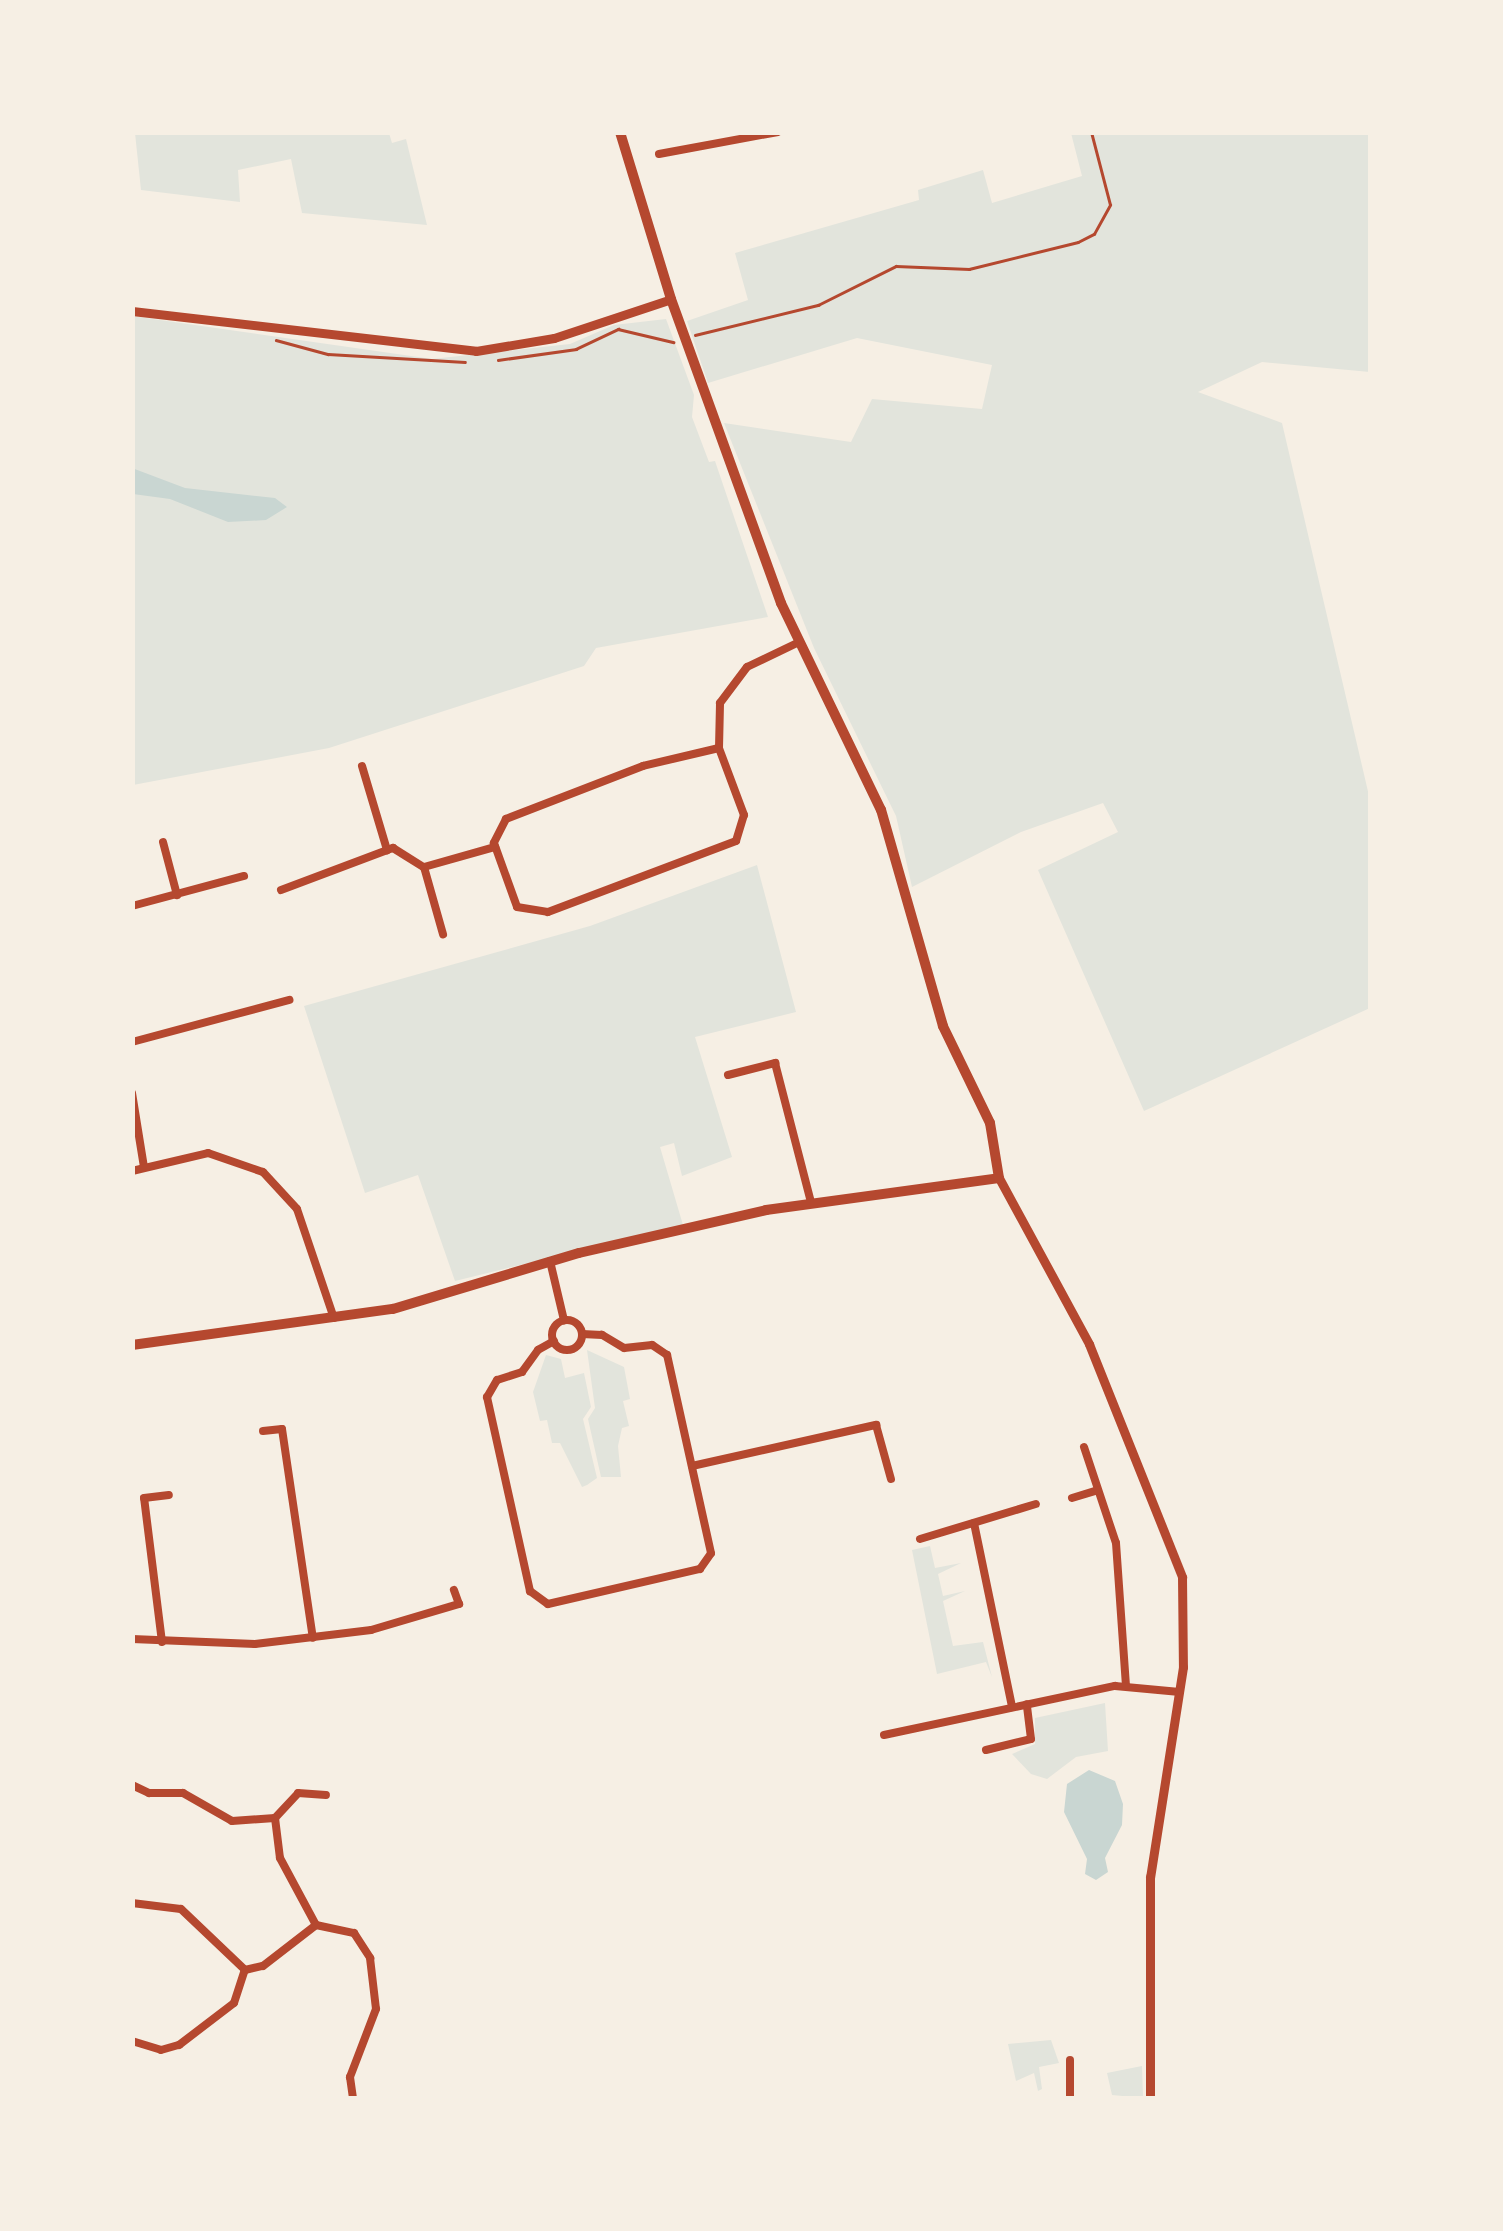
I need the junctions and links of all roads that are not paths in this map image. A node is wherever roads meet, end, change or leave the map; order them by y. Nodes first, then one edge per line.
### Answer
1 (620, 132) edge
2 (778, 132) edge
3 (658, 154) dead end
4 (671, 299) junction
5 (132, 311) edge
6 (796, 643) junction
7 (719, 748) junction
8 (362, 766) dead end
9 (163, 842) dead end
10 (495, 847) junction
11 (387, 850) junction
12 (424, 867) junction
13 (244, 876) dead end
14 (282, 890) dead end
15 (177, 895) junction
16 (132, 906) edge
17 (444, 934) dead end
18 (289, 1000) dead end
19 (132, 1042) edge
20 (728, 1075) dead end
21 (132, 1093) edge
22 (144, 1167) junction
23 (132, 1170) edge
24 (999, 1178) junction
25 (811, 1202) junction
26 (550, 1261) junction
27 (334, 1318) junction
28 (564, 1320) junction
29 (582, 1334) junction
30 (554, 1341) junction
31 (132, 1345) edge
32 (263, 1431) dead end
33 (1084, 1447) dead end
34 (692, 1466) junction
35 (891, 1479) dead end
36 (1098, 1490) junction
37 (168, 1495) dead end
38 (1072, 1498) dead end
39 (1036, 1504) dead end
40 (974, 1523) junction
41 (920, 1539) dead end
42 (454, 1590) dead end
43 (313, 1638) junction
44 (132, 1639) edge
45 (162, 1642) junction
46 (1126, 1685) junction
47 (1180, 1692) junction
48 (1028, 1704) junction
49 (1012, 1708) junction
50 (884, 1735) dead end
51 (986, 1750) dead end
52 (132, 1785) edge
53 (326, 1794) dead end
54 (274, 1818) junction
55 (132, 1903) edge
56 (316, 1925) junction
57 (245, 1970) junction
58 (132, 2041) edge
59 (1070, 2060) dead end
60 (353, 2098) edge
61 (1070, 2098) edge
62 (1150, 2098) edge

1 - 4 main road
2 - 3 street
4 - 5 street
4 - 6 main road
6 - 7 street
6 - 24 main road
7 - 10 street
7 - 10 street
8 - 11 street
9 - 15 street
10 - 12 street
11 - 12 street
11 - 14 street
12 - 17 street
13 - 15 street
15 - 16 street
18 - 19 street
20 - 25 street
21 - 22 street
22 - 23 street
22 - 27 street
24 - 25 main road
24 - 47 street
25 - 26 main road
26 - 27 main road
26 - 28 street
27 - 31 main road
28 - 29 street
28 - 30 street
29 - 30 street
29 - 34 street
30 - 34 street
32 - 43 street
33 - 36 street
34 - 35 street
36 - 38 street
36 - 46 street
37 - 45 street
39 - 40 street
40 - 41 street
40 - 49 street
42 - 43 street
43 - 45 street
44 - 45 street
46 - 47 street
46 - 48 street
47 - 62 street
48 - 49 street
48 - 51 street
49 - 50 street
52 - 54 street
53 - 54 street
54 - 56 street
55 - 57 street
56 - 57 street
56 - 60 street
57 - 58 street
59 - 61 street

